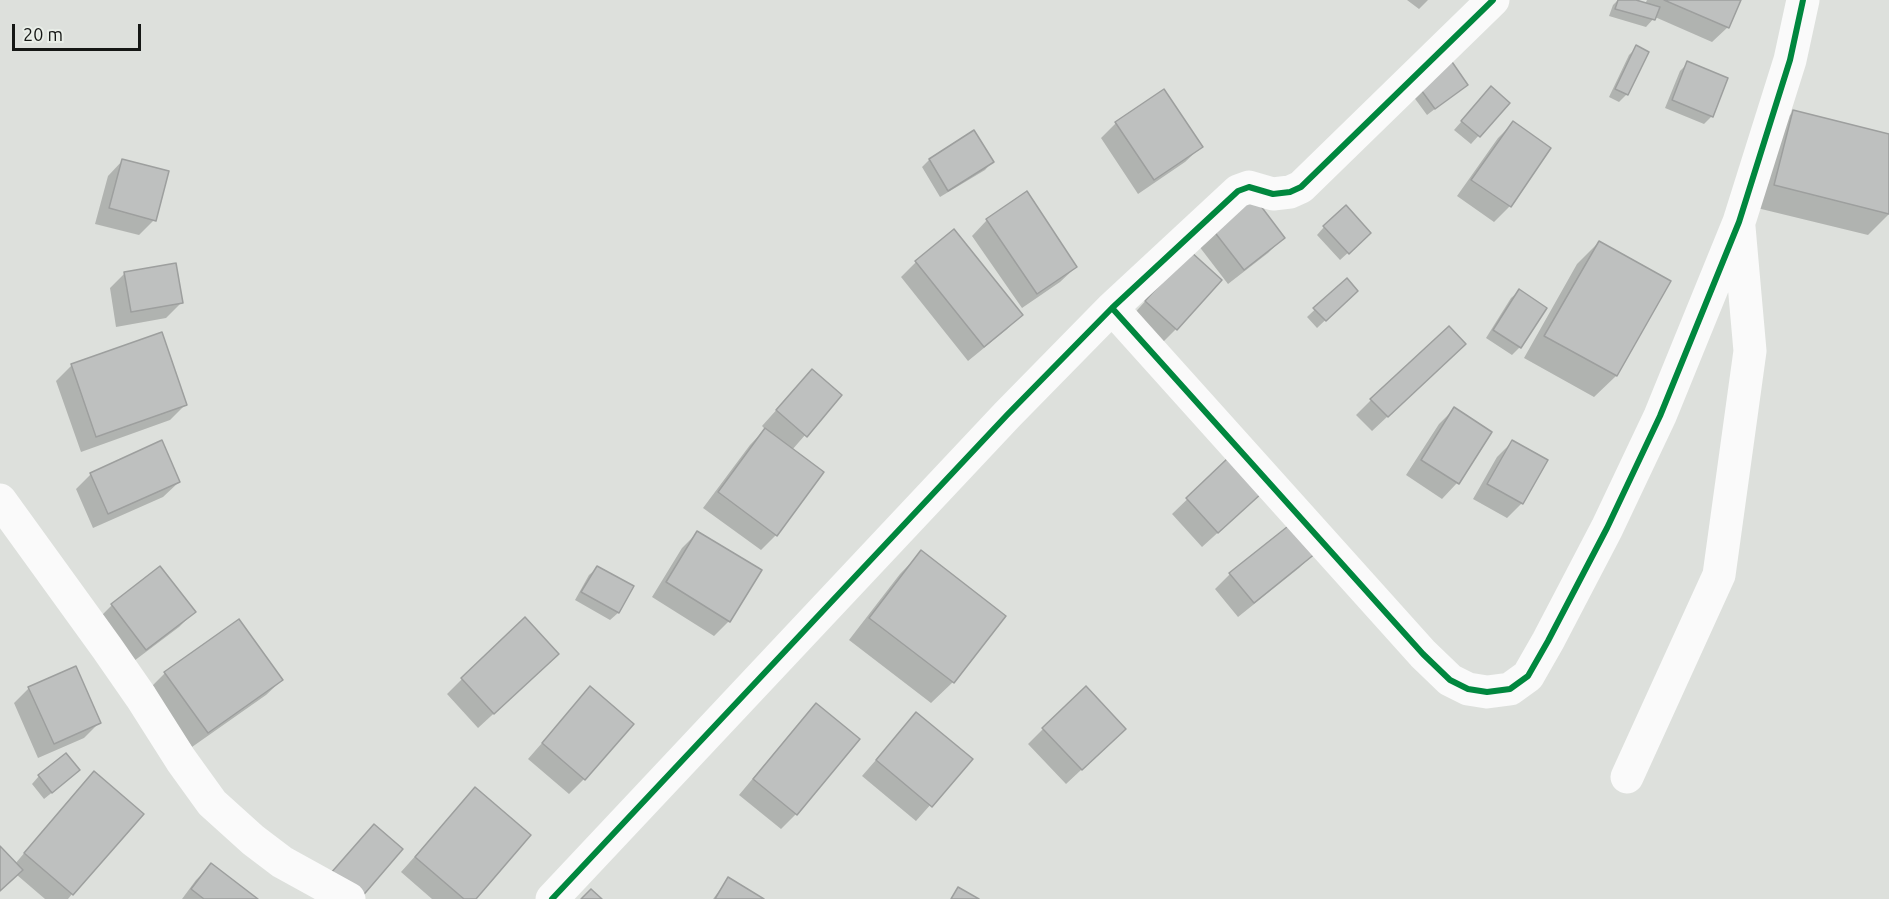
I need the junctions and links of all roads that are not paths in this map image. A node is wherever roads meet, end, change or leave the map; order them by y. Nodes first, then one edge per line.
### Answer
1 (1493, 0) edge
2 (1803, 0) edge
3 (1739, 222) junction
4 (1112, 308) junction
5 (0, 500) edge
6 (1627, 777) dead end
7 (349, 899) edge
8 (552, 899) edge

1 - 4 street
2 - 3 street
3 - 4 street
3 - 6 street
4 - 8 street
5 - 7 street

